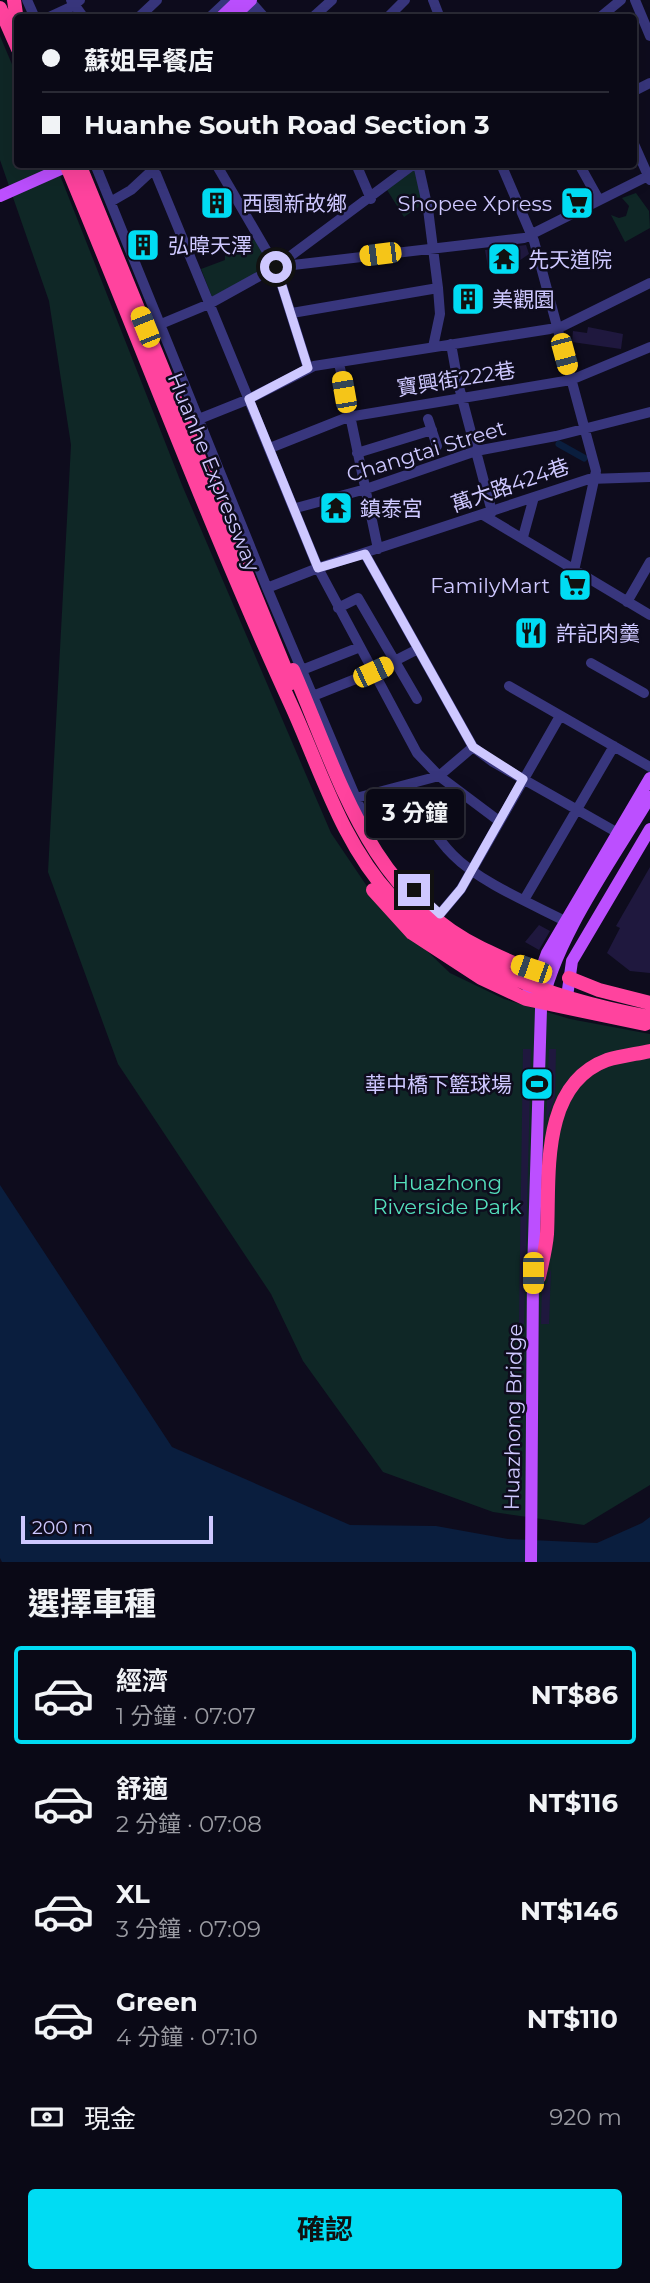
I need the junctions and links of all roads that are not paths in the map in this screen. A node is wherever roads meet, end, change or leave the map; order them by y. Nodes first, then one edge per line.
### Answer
1 (157, 0) edge
2 (228, 0) edge
3 (332, 0) edge
4 (405, 0) edge
5 (621, 0) edge
6 (635, 0) edge
7 (75, 2) edge
8 (248, 5) edge
9 (0, 8) edge
10 (54, 14) edge
11 (142, 14) edge
12 (213, 14) edge
13 (229, 14) edge
14 (317, 14) edge
15 (391, 14) edge
16 (604, 14) edge
17 (650, 36) edge
18 (14, 40) edge
19 (637, 151) edge
20 (65, 168) edge
21 (67, 168) edge
22 (73, 168) edge
23 (73, 168) edge
24 (74, 168) edge
25 (156, 168) edge
26 (157, 168) edge
27 (221, 168) edge
28 (358, 168) edge
29 (411, 168) edge
30 (417, 168) edge
31 (503, 168) edge
32 (581, 168) edge
33 (649, 177) edge
34 (0, 188) edge
35 (0, 196) edge
36 (371, 199) junction
37 (599, 200) junction
38 (112, 201) junction
39 (531, 233) junction
40 (433, 248) junction
41 (276, 267) junction
42 (650, 283) edge
43 (438, 288) junction
44 (209, 304) junction
45 (292, 313) junction
46 (161, 324) junction
47 (557, 327) junction
48 (451, 344) junction
49 (433, 347) junction
50 (650, 347) edge
51 (339, 363) junction
52 (308, 368) junction
53 (571, 380) junction
54 (462, 397) junction
55 (249, 399) junction
56 (650, 412) edge
57 (348, 417) junction
58 (199, 419) junction
59 (584, 429) junction
60 (438, 446) dead end
61 (270, 448) junction
62 (476, 451) junction
63 (357, 453) junction
64 (596, 477) junction
65 (650, 477) edge
66 (366, 489) junction
67 (534, 497) junction
68 (296, 508) junction
69 (487, 513) junction
70 (523, 537) junction
71 (379, 549) junction
72 (365, 554) junction
73 (650, 562) edge
74 (318, 568) junction
75 (574, 571) junction
76 (267, 588) junction
77 (627, 602) junction
78 (338, 608) junction
79 (650, 615) edge
80 (260, 624) junction
81 (360, 647) junction
82 (416, 650) junction
83 (395, 662) junction
84 (591, 663) dead end
85 (302, 670) junction
86 (373, 672) junction
87 (509, 687) dead end
88 (644, 693) dead end
89 (313, 696) junction
90 (417, 699) dead end
91 (299, 714) junction
92 (560, 716) junction
93 (614, 746) junction
94 (473, 747) junction
95 (650, 767) edge
96 (439, 776) junction
97 (650, 778) edge
98 (523, 779) junction
99 (408, 787) junction
100 (650, 797) edge
101 (356, 798) junction
102 (577, 809) junction
103 (650, 810) edge
104 (499, 821) junction
105 (650, 829) edge
106 (618, 833) junction
107 (472, 870) junction
108 (372, 874) junction
109 (524, 900) junction
110 (440, 914) junction
111 (565, 921) junction
112 (547, 953) junction
113 (572, 961) junction
114 (542, 970) junction
115 (569, 978) junction
116 (543, 996) junction
117 (526, 999) junction
118 (650, 1003) edge
119 (565, 1008) junction
120 (650, 1009) edge
121 (650, 1017) edge
122 (650, 1025) edge
123 (650, 1044) edge
124 (650, 1051) edge
125 (605, 1061) junction
126 (539, 1277) junction
127 (533, 1562) edge

1 - 11 street
2 - 12 street
3 - 14 street
4 - 15 street
5 - 16 street
6 - 17 street
7 - 10 street
8 - 13 main road
9 - 18 highway
19 - 33 street
20 - 34 main road
21 - 35 main road
22 - 80 highway, Huanhe Expressway
23 - 80 highway, Huanhe Expressway
24 - 38 street
25 - 38 street
26 - 44 street
27 - 41 street
28 - 36 street
29 - 36 street
30 - 40 street
31 - 39 street
32 - 37 street
33 - 37 street
36 - 41 street
37 - 39 street
38 - 46 street
39 - 40 street
39 - 47 street
40 - 41 street
40 - 43 street
41 - 44 street
41 - 45 street
42 - 47 street
43 - 45 street
43 - 49 street
44 - 46 street
44 - 55 street
45 - 52 street
46 - 58 street
47 - 48 street
47 - 53 street
48 - 49 street
48 - 54 street
49 - 51 street
50 - 53 street, 寶興街222巷
51 - 52 street
51 - 57 street
52 - 55 street
53 - 54 street, 寶興街222巷
53 - 59 street
54 - 57 street, 寶興街222巷
54 - 62 street
55 - 58 street
55 - 61 street
56 - 59 street, Changtai Street
57 - 61 street, 寶興街222巷
57 - 63 street
58 - 76 street
59 - 62 street, Changtai Street
59 - 64 street
60 - 63 street
61 - 68 street
62 - 66 street, Changtai Street
62 - 69 street
63 - 66 street
64 - 65 street, 萬大路424巷
64 - 67 street, 萬大路424巷
64 - 75 street
66 - 68 street, Changtai Street
66 - 71 street
67 - 69 street, 萬大路424巷
67 - 70 street
68 - 74 street
69 - 70 street
69 - 71 street, 萬大路424巷
70 - 75 street
71 - 72 street, 萬大路424巷
72 - 74 street, 萬大路424巷
72 - 82 street
73 - 77 street
74 - 76 street, 萬大路424巷
74 - 78 street
75 - 77 street
76 - 85 street
77 - 79 street
78 - 81 street
78 - 83 street
80 - 91 highway, Huanhe Expressway
80 - 114 highway
80 - 117 highway
81 - 85 street
81 - 86 street
82 - 83 street
82 - 94 street
83 - 86 street
83 - 90 street
84 - 88 street
85 - 89 street
86 - 89 street
86 - 96 street
87 - 92 street
89 - 101 street
91 - 108 highway
91 - 120 highway
92 - 93 street
92 - 98 street
93 - 95 street
93 - 102 street
94 - 96 street
94 - 98 street
96 - 99 street
96 - 104 street
97 - 106 main road
98 - 102 street
98 - 104 street
99 - 101 street
99 - 107 street
100 - 116 main road, Huazhong Bridge
101 - 110 street
102 - 106 street
102 - 109 street
103 - 126 main road, Huazhong Bridge
104 - 107 street
105 - 113 main road
106 - 111 main road
107 - 109 street
107 - 110 street
108 - 116 highway
108 - 121 highway
109 - 111 street
110 - 114 street
111 - 112 main road
112 - 113 main road
112 - 114 main road
113 - 115 main road
114 - 115 street
114 - 117 main road
115 - 118 highway
115 - 119 main road
116 - 127 main road, Huazhong Bridge
117 - 119 highway
119 - 122 highway
123 - 125 highway
124 - 125 highway
125 - 126 highway
126 - 127 main road, Huazhong Bridge

